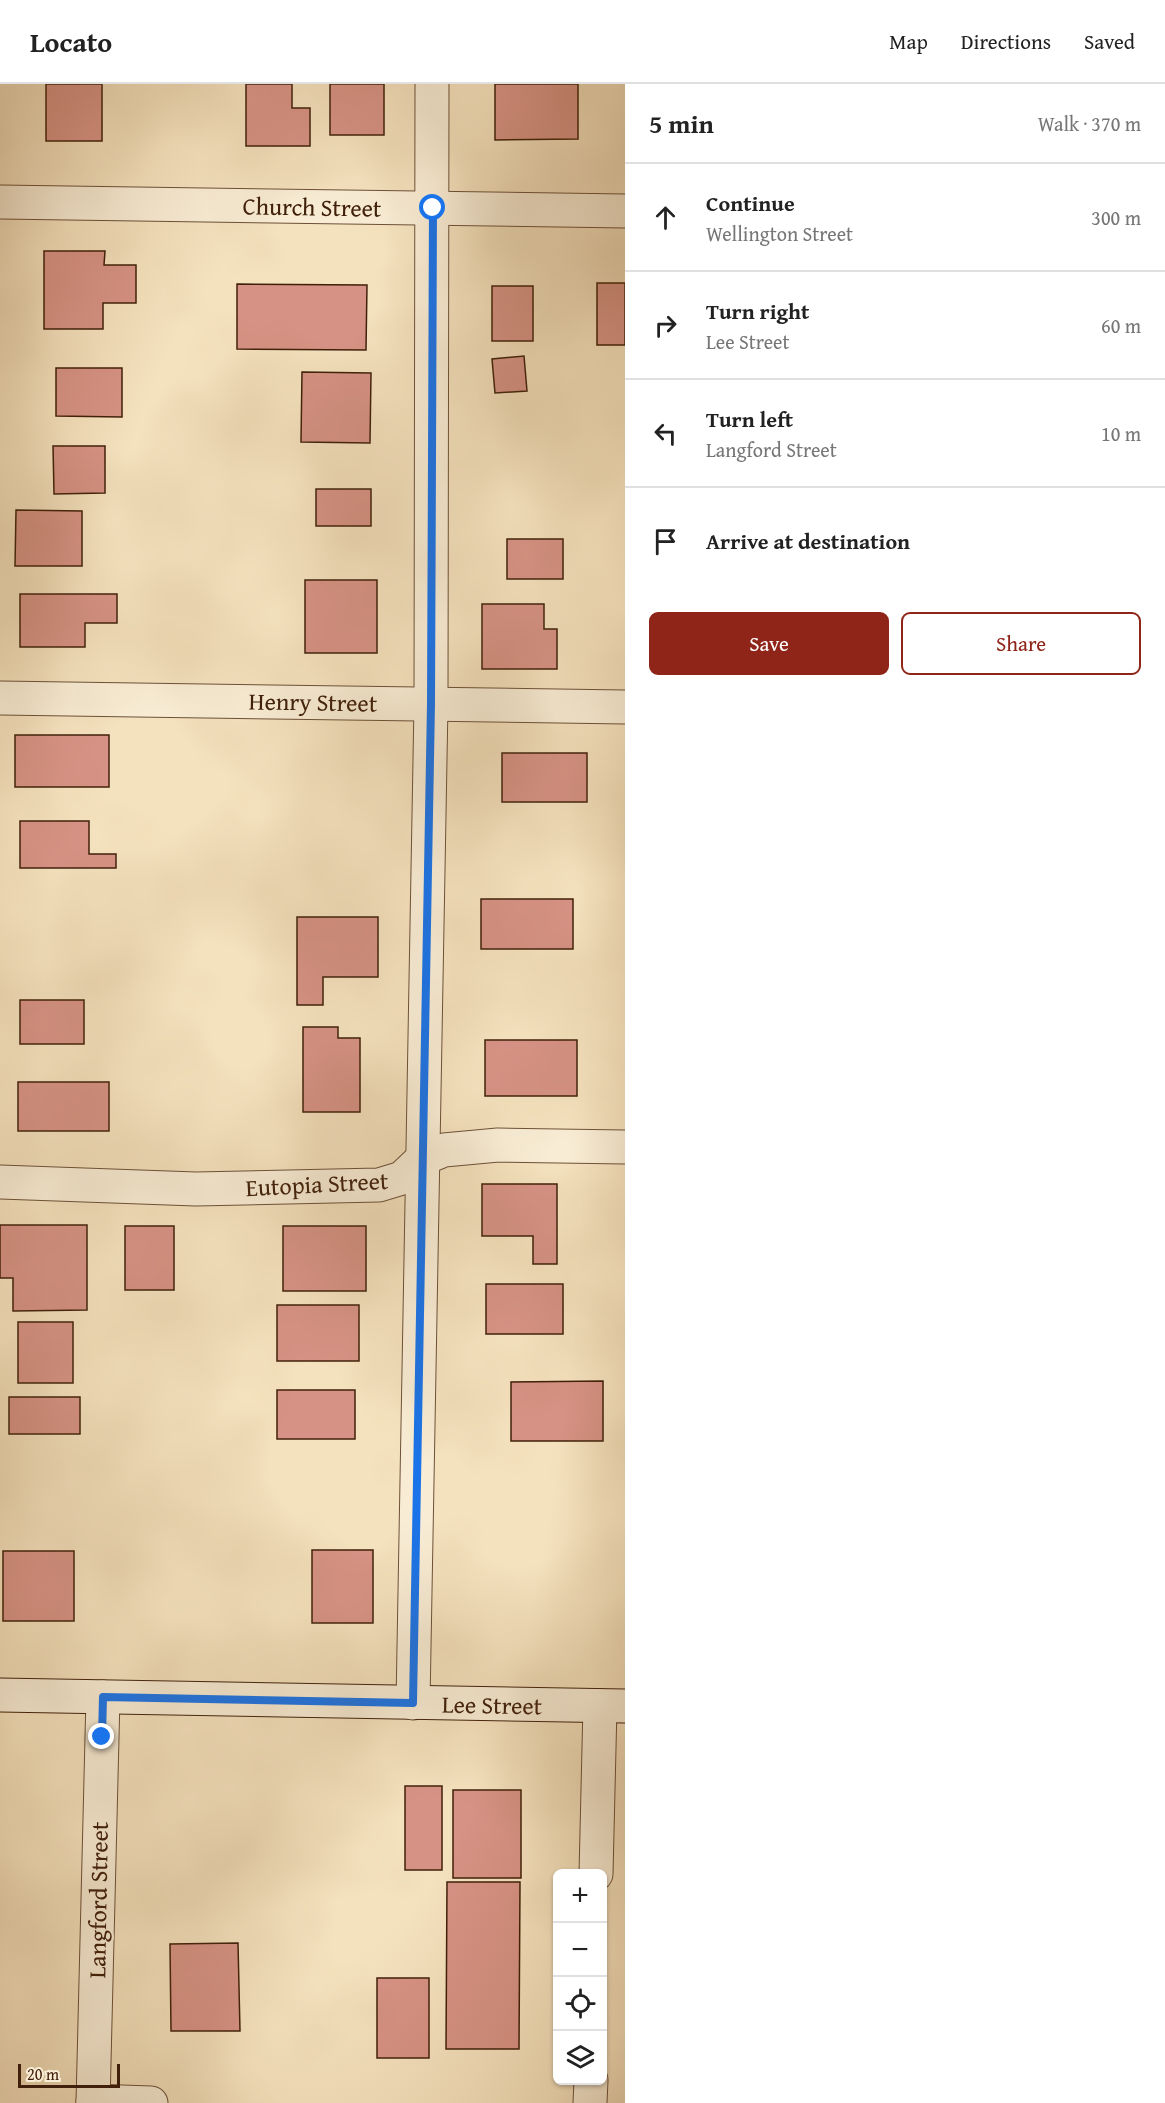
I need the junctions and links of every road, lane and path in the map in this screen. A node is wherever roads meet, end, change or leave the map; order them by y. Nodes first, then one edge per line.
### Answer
1 (432, 84) edge
2 (0, 202) edge
3 (433, 208) junction
4 (625, 211) edge
5 (0, 698) edge
6 (431, 704) junction
7 (625, 707) edge
8 (625, 1147) edge
9 (422, 1159) junction
10 (0, 1182) edge
11 (0, 1695) edge
12 (103, 1697) junction
13 (413, 1703) junction
14 (612, 1706) edge
15 (596, 1869) edge
16 (591, 2085) edge
17 (93, 2102) edge
18 (151, 2103) edge
19 (590, 2103) edge

1 - 3 street
2 - 3 street, Church Street
3 - 4 street, Church Street
3 - 6 street
5 - 6 street, Henry Street
6 - 7 street, Henry Street
6 - 9 street
8 - 9 street, Eutopia Street
9 - 10 street, Eutopia Street
9 - 13 street
11 - 12 street, Lee Street
12 - 13 street, Lee Street
12 - 17 street, Langford Street
13 - 14 street, Lee Street
14 - 15 street
16 - 19 street
17 - 18 street

